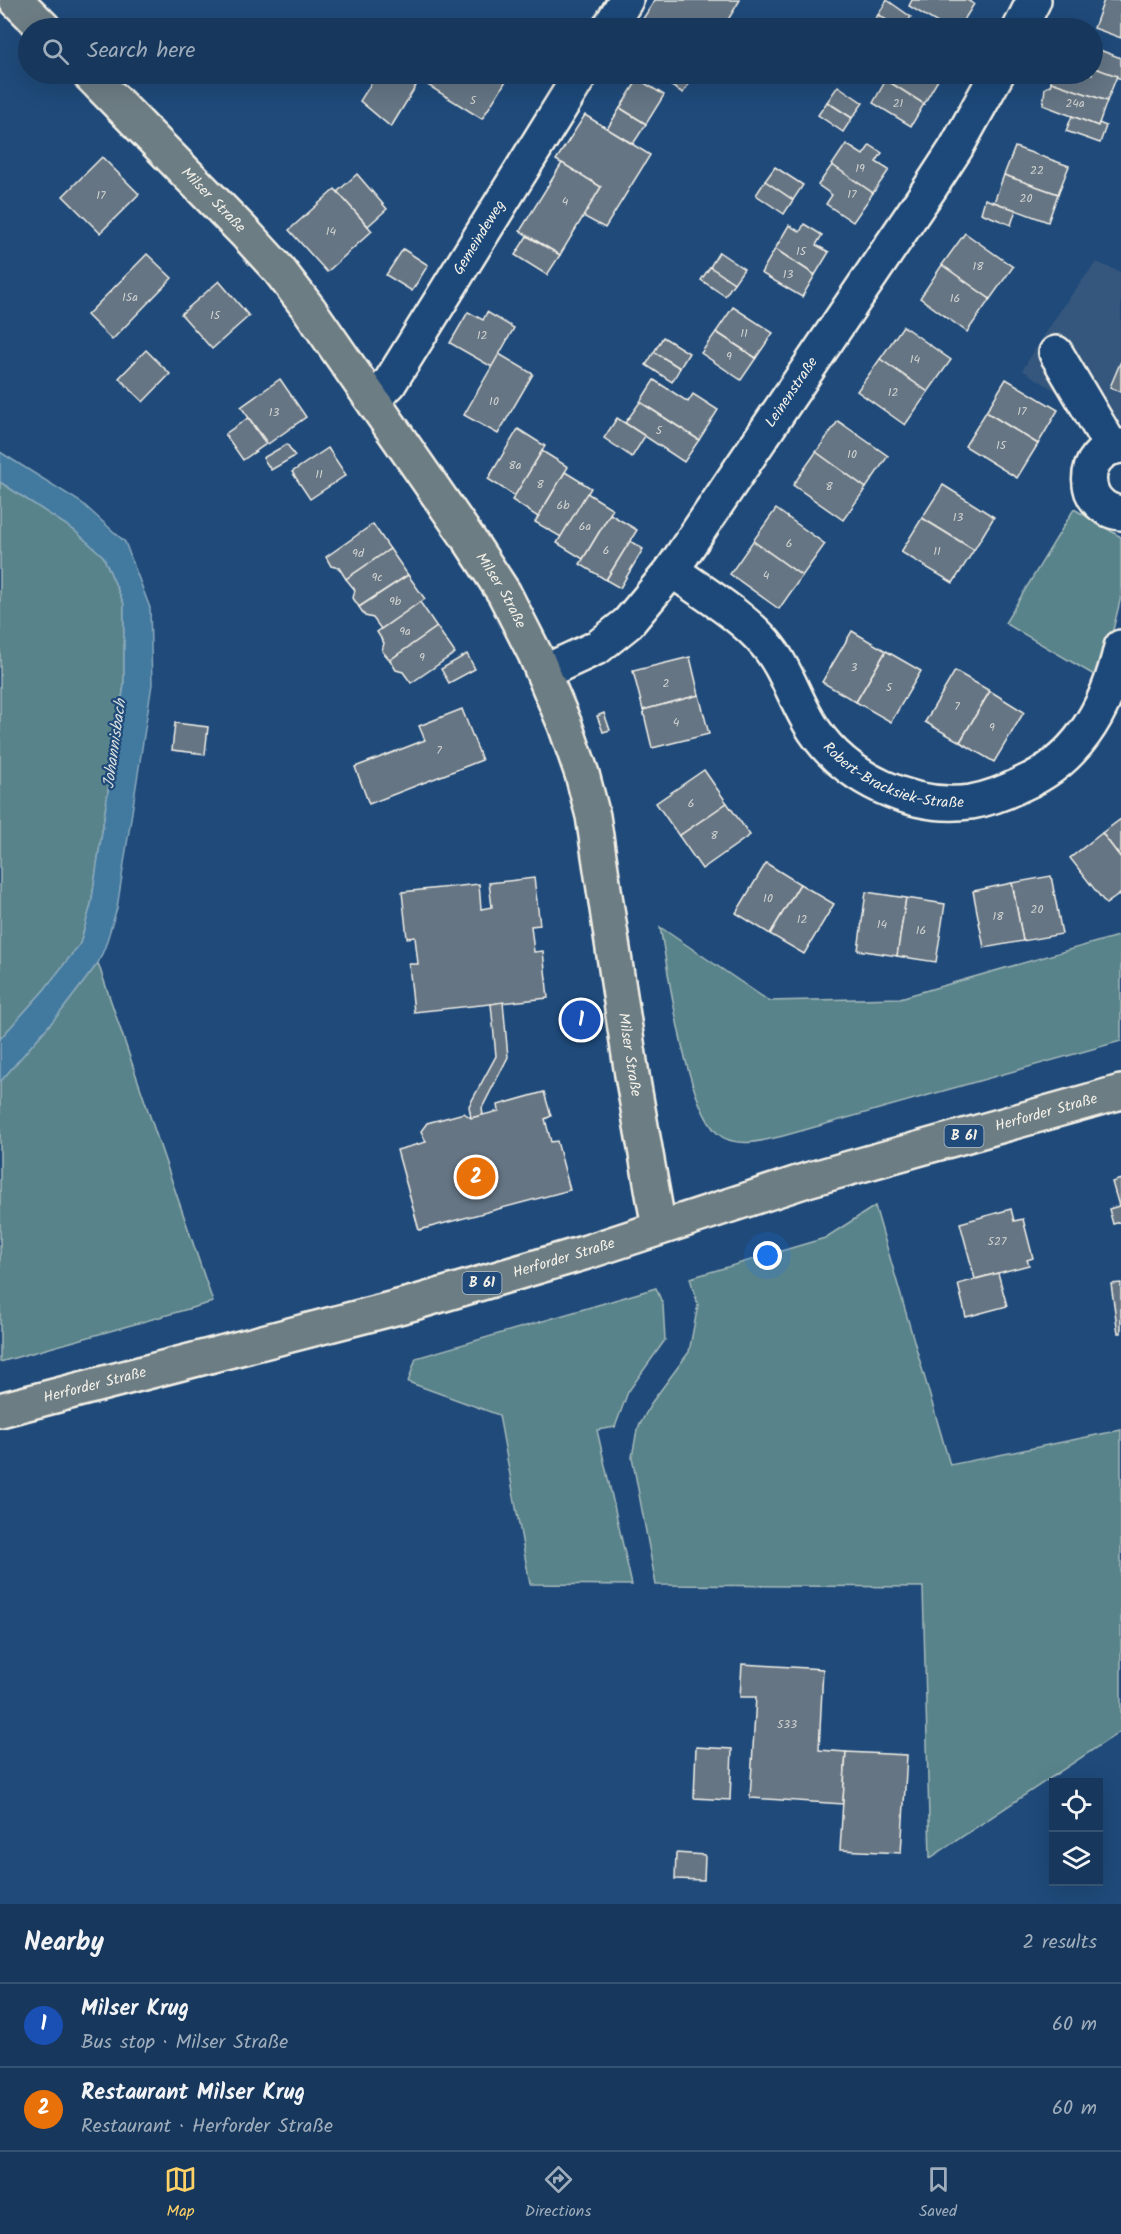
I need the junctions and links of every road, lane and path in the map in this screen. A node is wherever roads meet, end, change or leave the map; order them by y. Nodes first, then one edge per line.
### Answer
1 (16, 0) edge
2 (626, 0) edge
3 (1034, 0) edge
4 (34, 18) edge
5 (615, 18) edge
6 (1025, 18) edge
7 (99, 84) edge
8 (575, 84) edge
9 (991, 84) edge
10 (1056, 353) dead end
11 (373, 399) junction
12 (1117, 447) edge
13 (1121, 513) edge
14 (672, 570) junction
15 (1121, 646) edge
16 (544, 672) junction
17 (1121, 1092) edge
18 (659, 1228) junction
19 (0, 1410) edge

1 - 4 main road
2 - 5 street
3 - 6 street
7 - 11 main road, Milser Straße
8 - 11 street, Gemeindeweg
9 - 14 street, Leinenstraße
10 - 12 street
11 - 16 main road, Milser Straße
12 - 13 street
14 - 15 street, Robert-Bracksiek-Straße
14 - 16 street, Leinenstraße
16 - 18 main road, Milser Straße
17 - 18 main road, Herforder Straße / B 61
18 - 19 main road, Herforder Straße / B 61

